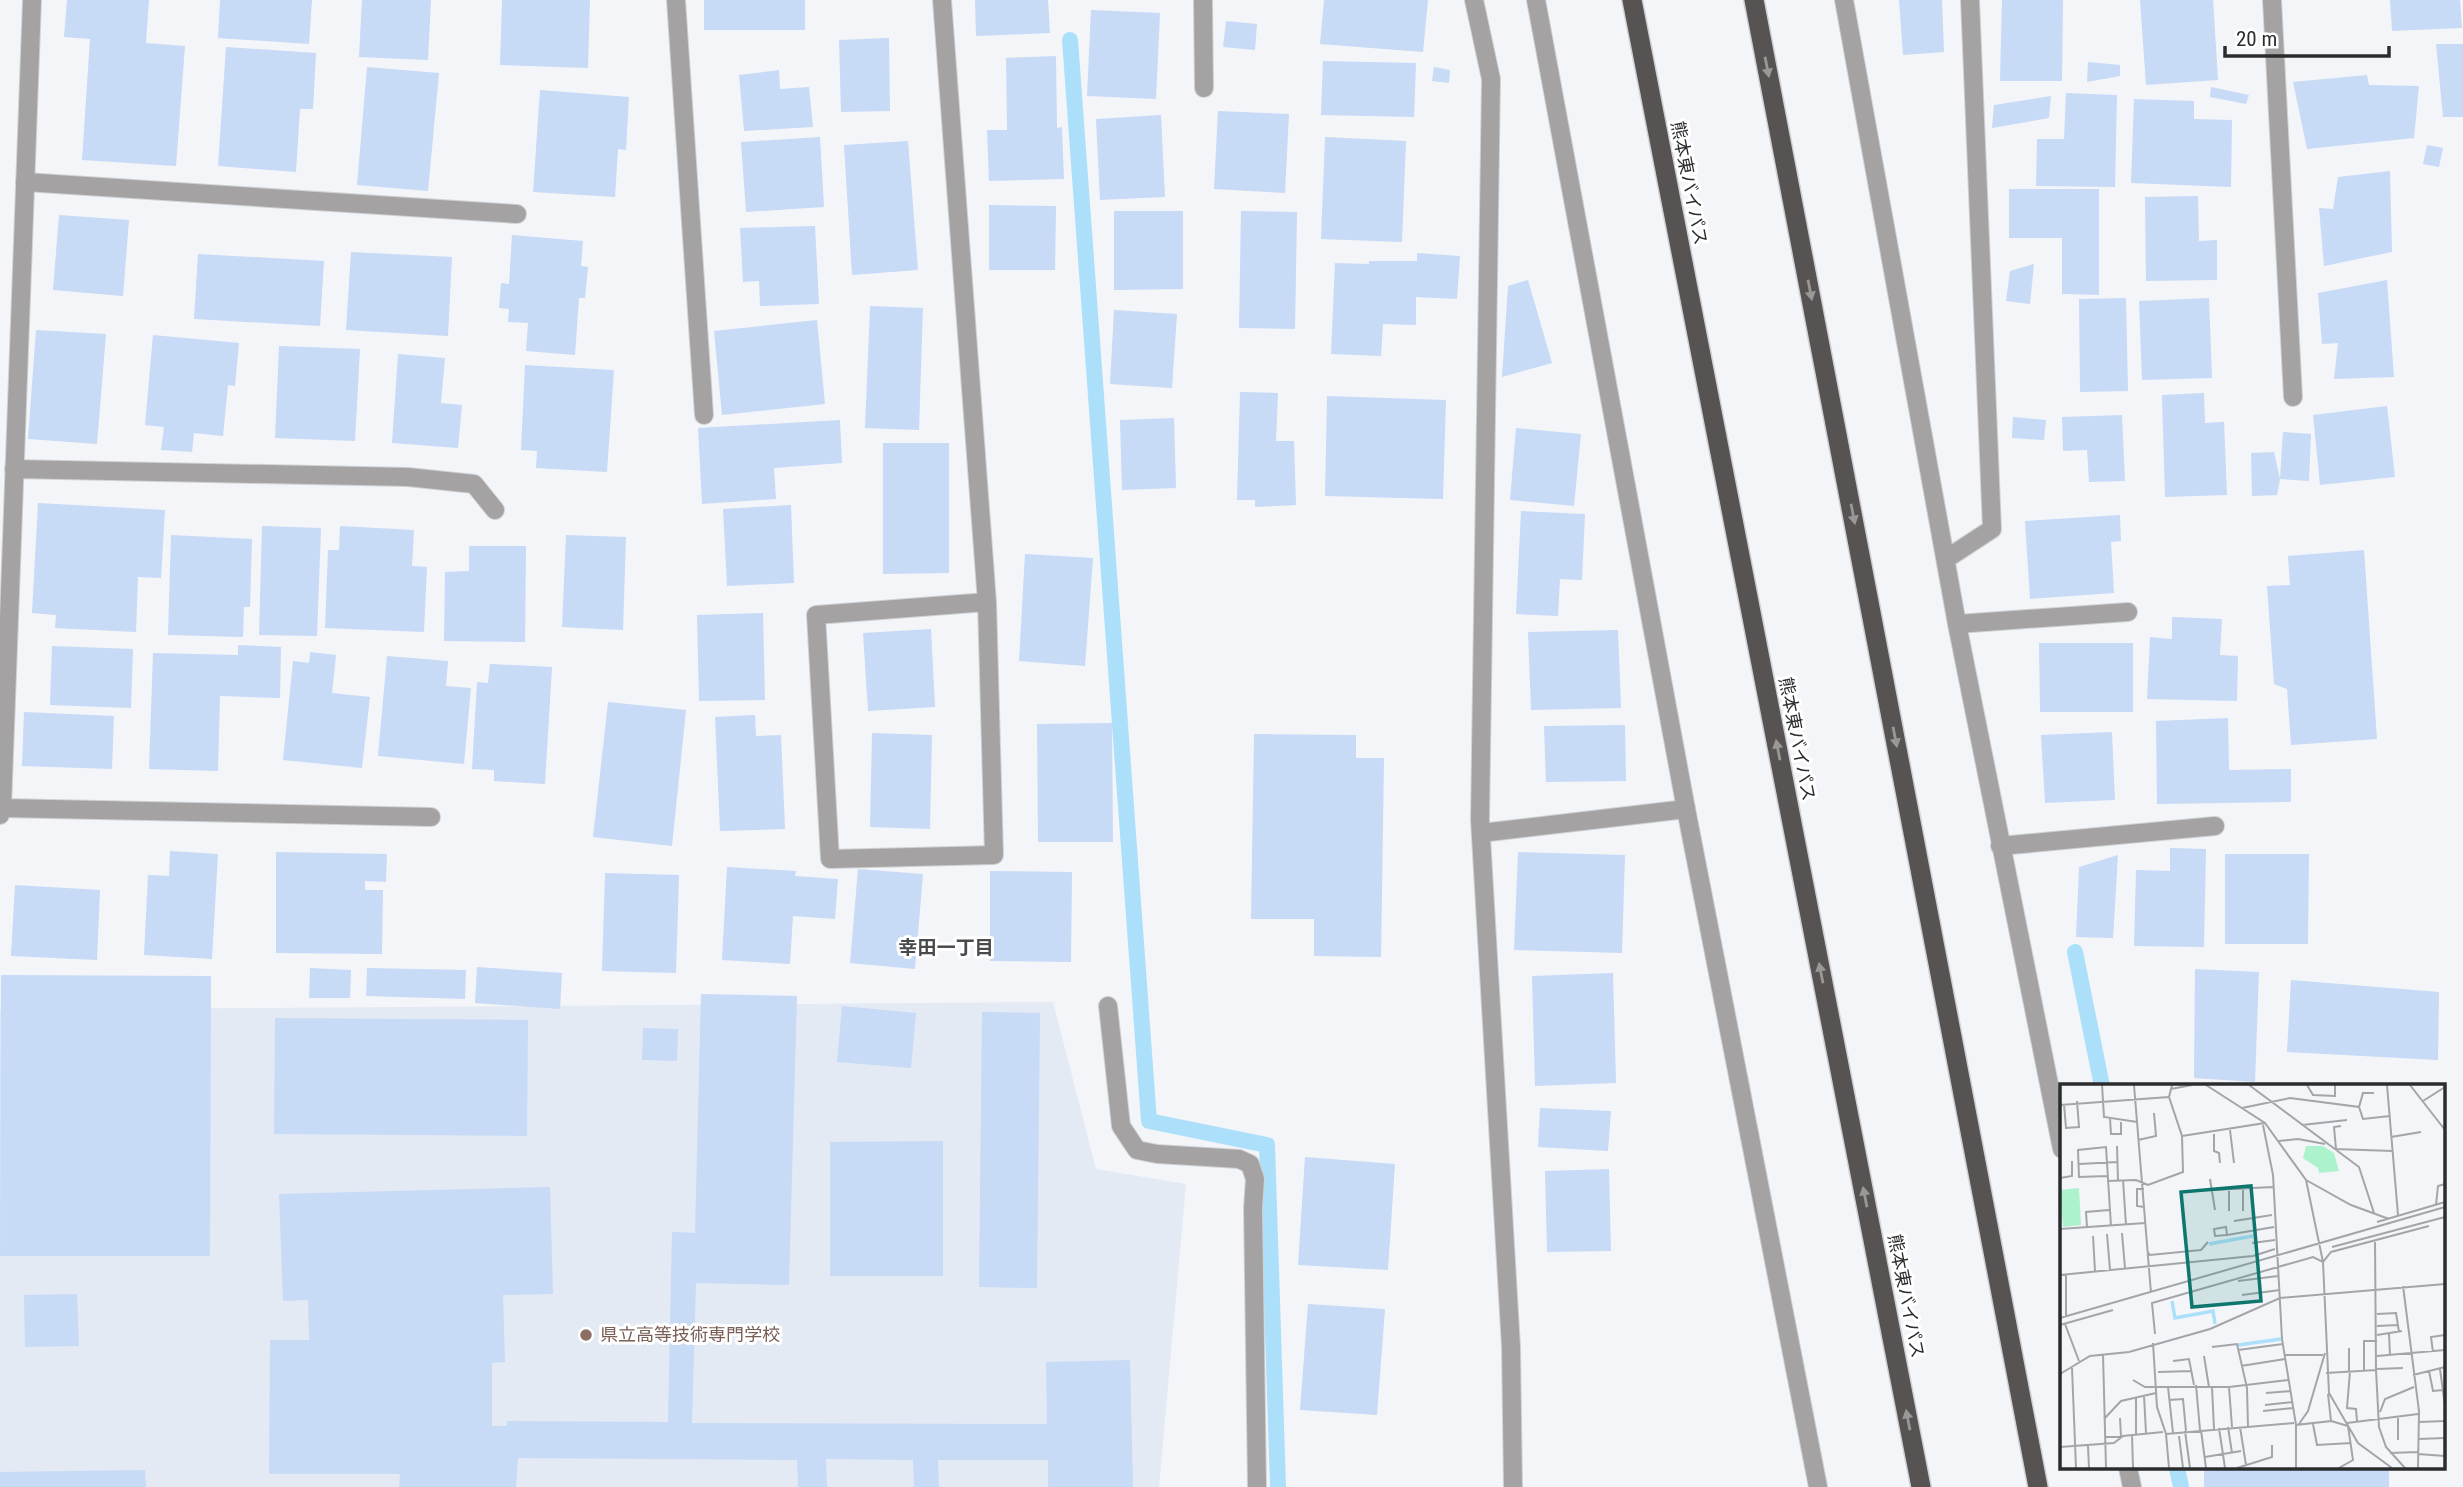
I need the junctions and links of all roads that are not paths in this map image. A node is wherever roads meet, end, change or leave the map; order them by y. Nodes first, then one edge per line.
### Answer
1 (32, 0) edge
2 (676, 0) edge
3 (942, 0) edge
4 (1203, 0) edge
5 (1474, 0) edge
6 (1536, 0) edge
7 (1632, 0) edge
8 (1754, 0) edge
9 (1844, 0) edge
10 (1970, 0) edge
11 (2272, 0) edge
12 (1204, 88) dead end
13 (25, 182) junction
14 (517, 214) dead end
15 (2293, 397) dead end
16 (704, 415) dead end
17 (14, 469) junction
18 (495, 510) dead end
19 (1946, 559) junction
20 (987, 602) junction
21 (2128, 612) dead end
22 (4, 620) edge
23 (1957, 624) junction
24 (1686, 809) junction
25 (1, 812) edge
26 (431, 817) dead end
27 (2215, 826) dead end
28 (1481, 833) junction
29 (2000, 846) junction
30 (1108, 1006) dead end
31 (2060, 1139) edge
32 (1257, 1487) edge
33 (1513, 1487) edge
34 (1818, 1487) edge
35 (1921, 1487) edge
36 (2038, 1487) edge

1 - 13 street
2 - 16 street
3 - 20 street
4 - 12 street
5 - 28 street
6 - 24 street
35 -> 7 highway, 熊本東バイパス
8 -> 36 highway
9 - 19 street
10 - 19 street
11 - 15 street
13 - 14 street
13 - 17 street
17 - 18 street
17 - 22 street
19 - 23 street
20 - 20 street
21 - 23 street
22 - 25 street
23 - 29 street
24 - 28 street
24 - 34 street
25 - 26 street
27 - 29 street
28 - 33 street
29 - 31 street
30 - 32 street

